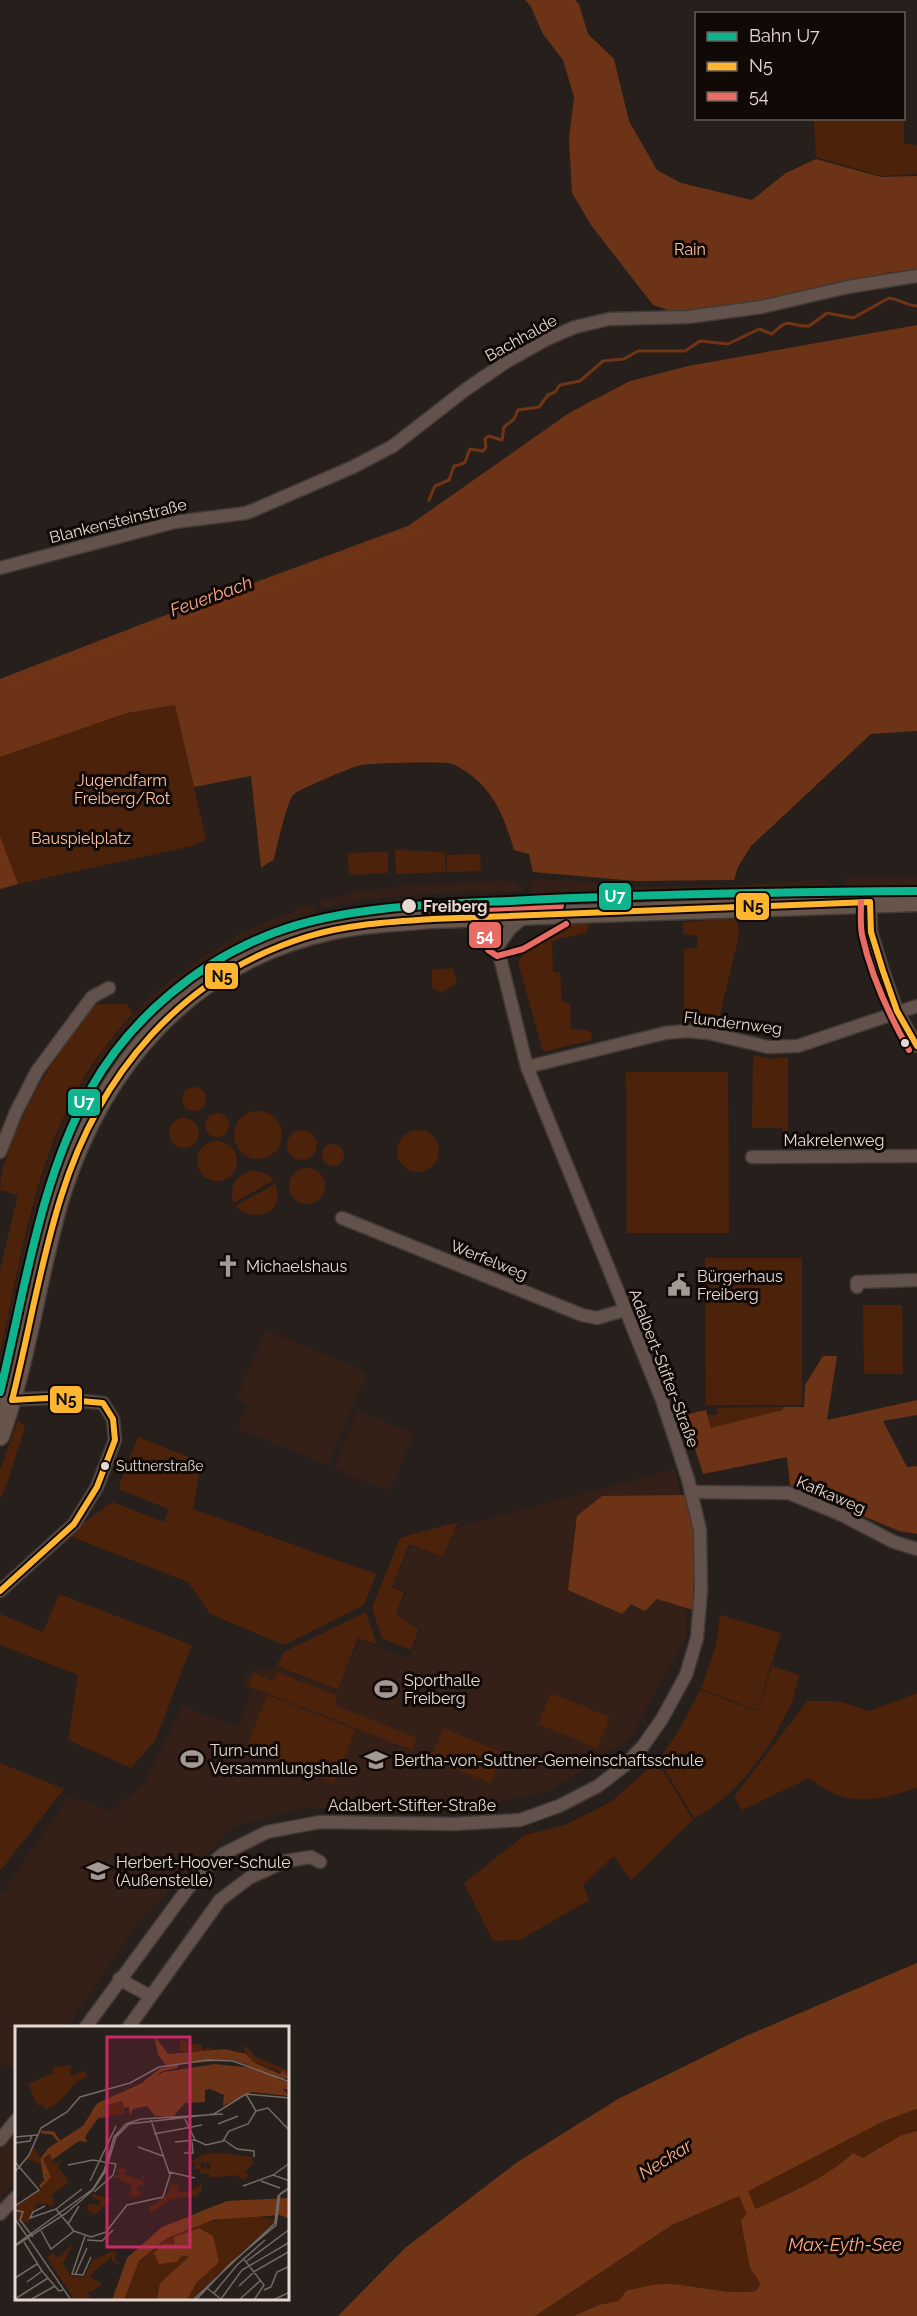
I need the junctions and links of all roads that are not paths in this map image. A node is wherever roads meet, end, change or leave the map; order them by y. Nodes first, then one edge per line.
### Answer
1 (917, 276) edge
2 (246, 513) joint
3 (0, 568) edge
4 (870, 902) junction
5 (917, 902) edge
6 (525, 916) junction
7 (489, 917) junction
8 (497, 947) junction
9 (109, 988) dead end
10 (917, 1006) edge
11 (897, 1011) junction
12 (917, 1046) edge
13 (527, 1066) junction
14 (0, 1152) edge
15 (917, 1156) edge
16 (752, 1157) dead end
17 (342, 1218) dead end
18 (917, 1280) edge
19 (857, 1287) dead end
20 (625, 1310) junction
21 (6, 1400) edge
22 (0, 1436) edge
23 (689, 1485) junction
24 (917, 1549) edge
25 (0, 1591) edge
26 (320, 1862) dead end
27 (119, 1979) junction
28 (150, 1996) junction
29 (86, 2026) edge
30 (129, 2026) edge
31 (15, 2121) edge
32 (0, 2140) edge
33 (15, 2197) edge
34 (0, 2214) edge

1 - 2 street, Bachhalde
2 - 3 street, Blankensteinstraße
4 - 5 main road
4 - 6 main road
4 - 11 street
6 - 7 main road
6 - 8 street
7 - 8 street, Adalbert-Stifter-Straße
7 - 21 main road
8 - 13 street, Adalbert-Stifter-Straße
9 - 14 street
10 - 11 street, Flundernweg
11 - 12 street
11 - 13 street, Flundernweg
13 - 20 street, Adalbert-Stifter-Straße
15 - 16 street, Makrelenweg
17 - 20 street, Werfelweg
18 - 19 street
20 - 23 street, Adalbert-Stifter-Straße
21 - 22 main road
21 - 25 street
23 - 24 street, Kafkaweg
23 - 27 street, Adalbert-Stifter-Straße
26 - 28 street
27 - 28 street
27 - 29 street, Adalbert-Stifter-Straße
28 - 30 street
31 - 32 street
33 - 34 street

